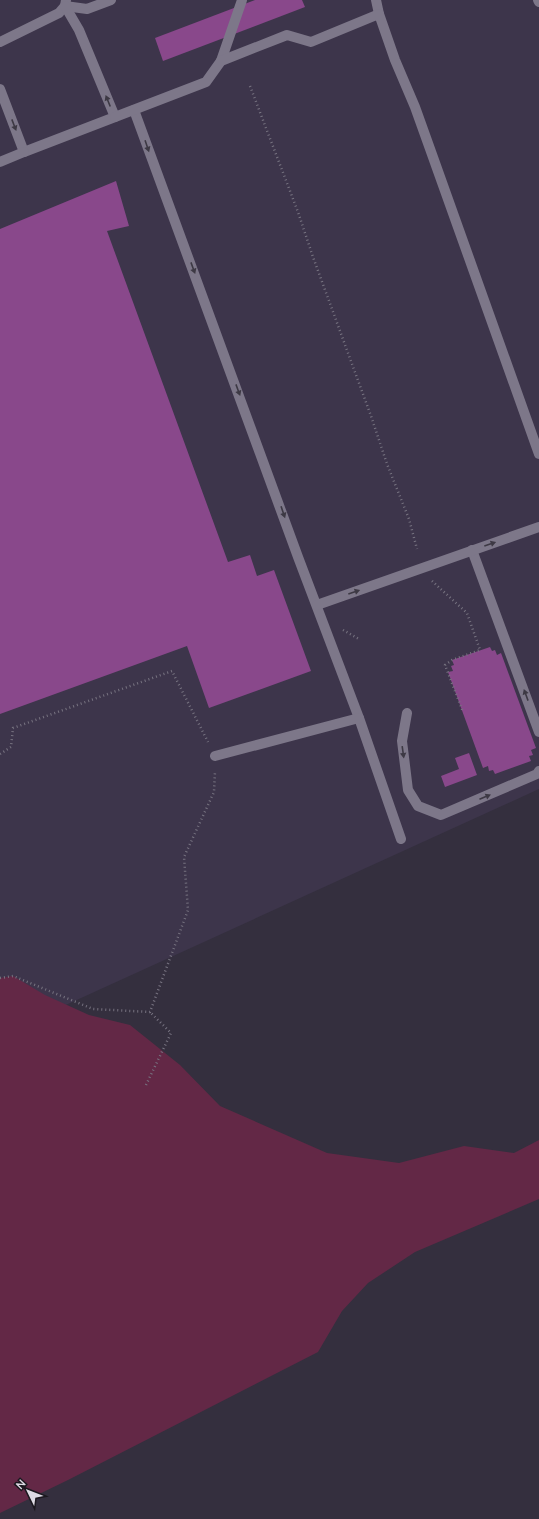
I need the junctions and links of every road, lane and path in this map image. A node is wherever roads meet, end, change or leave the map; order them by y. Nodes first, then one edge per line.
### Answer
1 (111, 0) edge
2 (242, 0) edge
3 (376, 0) edge
4 (66, 3) edge
5 (379, 14) junction
6 (0, 42) edge
7 (221, 61) junction
8 (250, 86) dead end
9 (0, 89) edge
10 (134, 110) junction
11 (115, 117) junction
12 (24, 152) junction
13 (0, 162) edge
14 (539, 454) edge
15 (539, 527) edge
16 (417, 549) dead end
17 (472, 550) junction
18 (429, 578) dead end
19 (317, 605) junction
20 (463, 712) dead end
21 (407, 713) dead end
22 (359, 718) junction
23 (539, 732) edge
24 (0, 754) edge
25 (215, 756) junction
26 (539, 771) edge
27 (401, 840) dead end
28 (0, 978) edge
29 (150, 1012) junction
30 (146, 1085) dead end

1 - 4 street
2 - 7 street
3 - 5 street
4 - 6 street
11 -> 4 street
5 - 7 street
5 - 14 street
7 - 10 street
8 - 16 path
9 -> 12 street
10 - 11 street
10 -> 19 street
11 - 12 street
12 - 13 street
17 -> 15 street
19 -> 17 street
23 -> 17 street
18 - 20 path
19 - 22 street
21 -> 26 street
22 - 25 street
22 - 27 street
24 - 25 path
25 - 29 path
28 - 29 path
29 - 30 path

